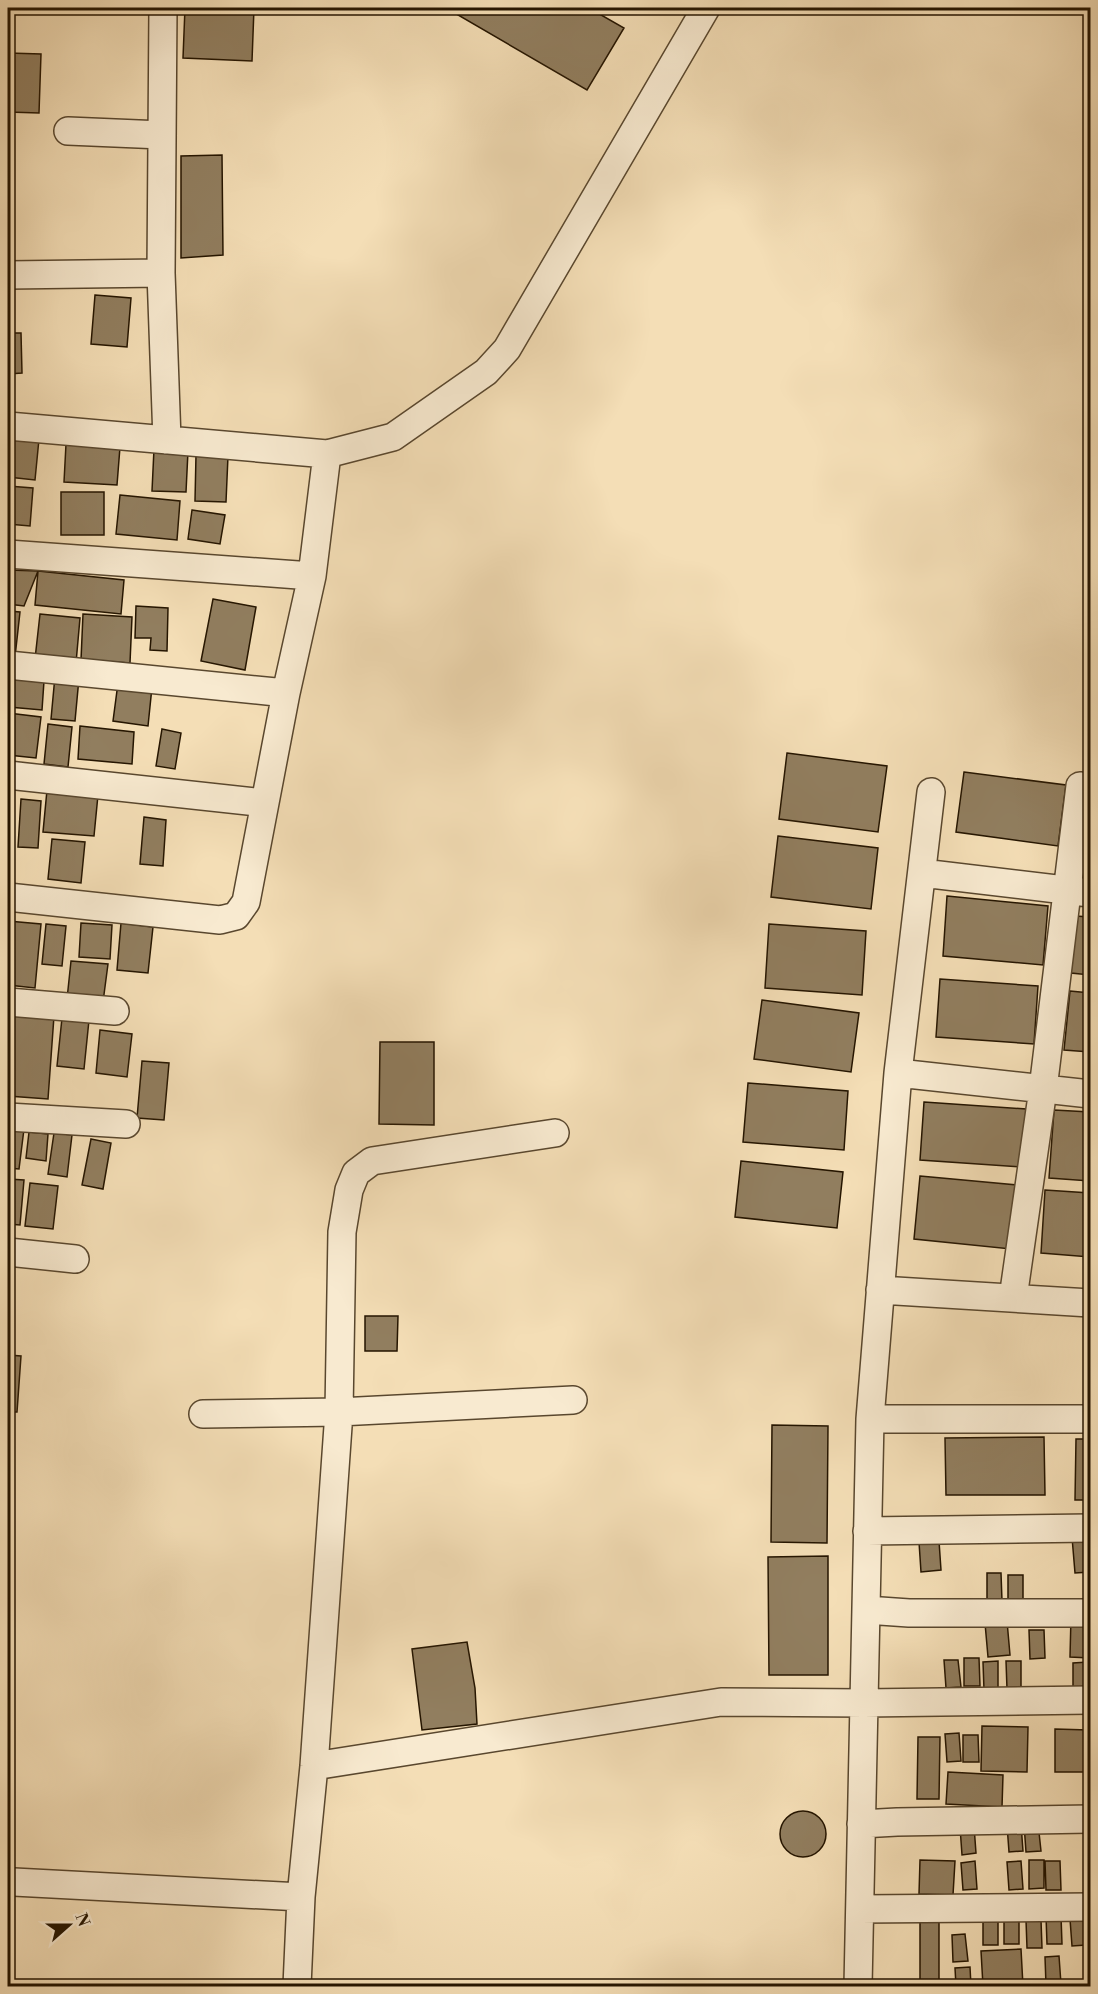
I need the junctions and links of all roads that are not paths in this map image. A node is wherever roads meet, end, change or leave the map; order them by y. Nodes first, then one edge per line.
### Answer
1 (163, 8) edge
2 (706, 8) edge
3 (68, 132) dead end
4 (162, 135) junction
5 (161, 273) junction
6 (8, 275) edge
7 (8, 426) edge
8 (167, 440) junction
9 (327, 454) junction
10 (8, 554) edge
11 (312, 576) junction
12 (8, 665) edge
13 (285, 693) junction
14 (8, 775) edge
15 (1080, 786) dead end
16 (931, 792) dead end
17 (265, 803) junction
18 (922, 873) junction
19 (1079, 892) edge
20 (8, 897) edge
21 (8, 1002) edge
22 (115, 1011) dead end
23 (898, 1073) junction
24 (1042, 1089) junction
25 (1090, 1094) edge
26 (8, 1117) edge
27 (126, 1124) dead end
28 (555, 1133) dead end
29 (8, 1252) edge
30 (75, 1259) dead end
31 (880, 1290) junction
32 (1013, 1298) junction
33 (1090, 1303) edge
34 (573, 1400) dead end
35 (339, 1412) junction
36 (203, 1414) dead end
37 (870, 1419) junction
38 (1090, 1419) edge
39 (1090, 1528) edge
40 (867, 1531) junction
41 (866, 1610) junction
42 (1090, 1613) edge
43 (1090, 1700) edge
44 (864, 1703) junction
45 (314, 1766) junction
46 (1090, 1819) edge
47 (861, 1824) junction
48 (14, 1882) dead end
49 (301, 1897) junction
50 (1090, 1907) edge
51 (860, 1909) junction
52 (297, 1986) edge
53 (858, 1986) edge

1 - 4 street
2 - 9 street
3 - 4 street
4 - 5 street
5 - 6 street
5 - 8 street
7 - 8 street
8 - 9 street
9 - 11 street
10 - 11 street
11 - 13 street
12 - 13 street
13 - 17 street
14 - 17 street
15 - 19 street
16 - 18 street
17 - 20 street
18 - 19 street
18 - 23 street
19 - 24 street
21 - 22 street
23 - 24 street
23 - 31 street
24 - 25 street
24 - 32 street
26 - 27 street
28 - 35 street
29 - 30 street
31 - 32 street
31 - 37 street
32 - 33 street
34 - 35 street
35 - 36 street
35 - 45 street
37 - 38 street
37 - 40 street
39 - 40 street
40 - 41 street
41 - 42 street
41 - 44 street
43 - 44 street
44 - 45 street
44 - 47 street
45 - 49 street
46 - 47 street
47 - 51 street
48 - 49 street
49 - 52 street
50 - 51 street
51 - 53 street

